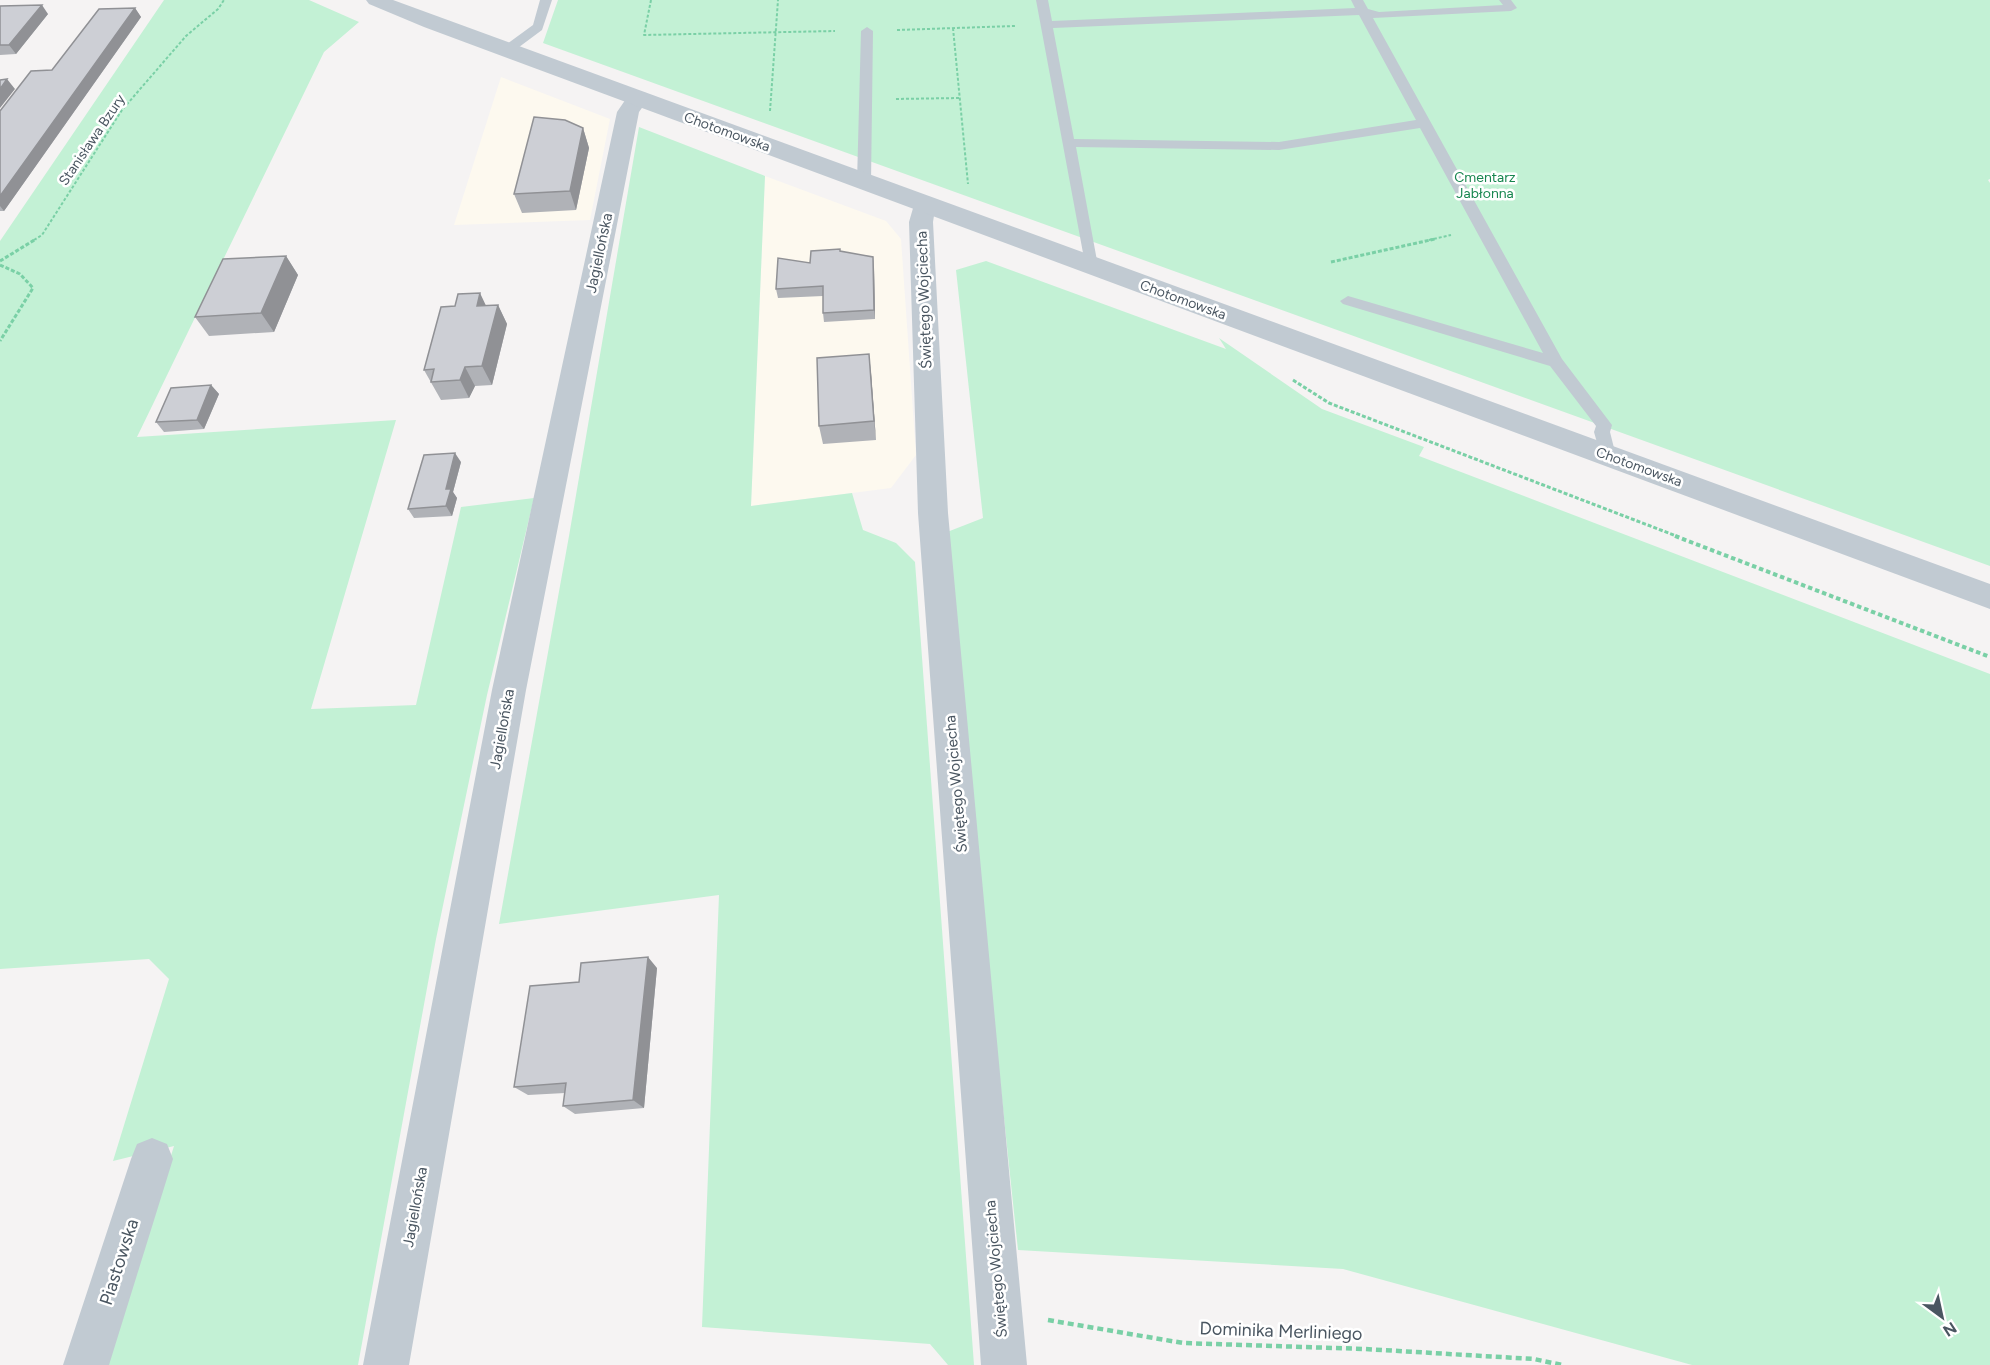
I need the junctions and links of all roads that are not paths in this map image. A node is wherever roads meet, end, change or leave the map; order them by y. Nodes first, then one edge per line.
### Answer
1 (376, 0) edge
2 (546, 0) edge
3 (1042, 0) edge
4 (1505, 0) edge
5 (1360, 6) edge
6 (1047, 25) junction
7 (867, 31) road end
8 (507, 50) junction
9 (638, 98) junction
10 (1424, 123) junction
11 (1069, 143) junction
12 (864, 182) junction
13 (924, 203) junction
14 (1091, 266) junction
15 (1348, 301) dead end
16 (1556, 362) junction
17 (1608, 456) junction
18 (1990, 597) edge
19 (152, 1159) dead end
20 (86, 1365) edge
21 (386, 1365) edge
22 (1004, 1365) edge

1 - 8 street, Chotomowska
2 - 8 lane
3 - 6 lane
4 - 5 lane
5 - 6 lane
5 - 10 lane
6 - 11 lane
7 - 12 lane
8 - 9 street, Chotomowska
9 - 12 street, Chotomowska
9 - 21 street, Jagiellońska
10 - 11 lane
10 - 16 lane
11 - 14 lane
12 - 13 street, Chotomowska
13 - 14 street, Chotomowska
13 - 22 street, Świętego Wojciecha
14 - 17 street, Chotomowska
15 - 16 lane
16 - 17 lane
17 - 18 street, Chotomowska
19 - 20 street, Piastowska

